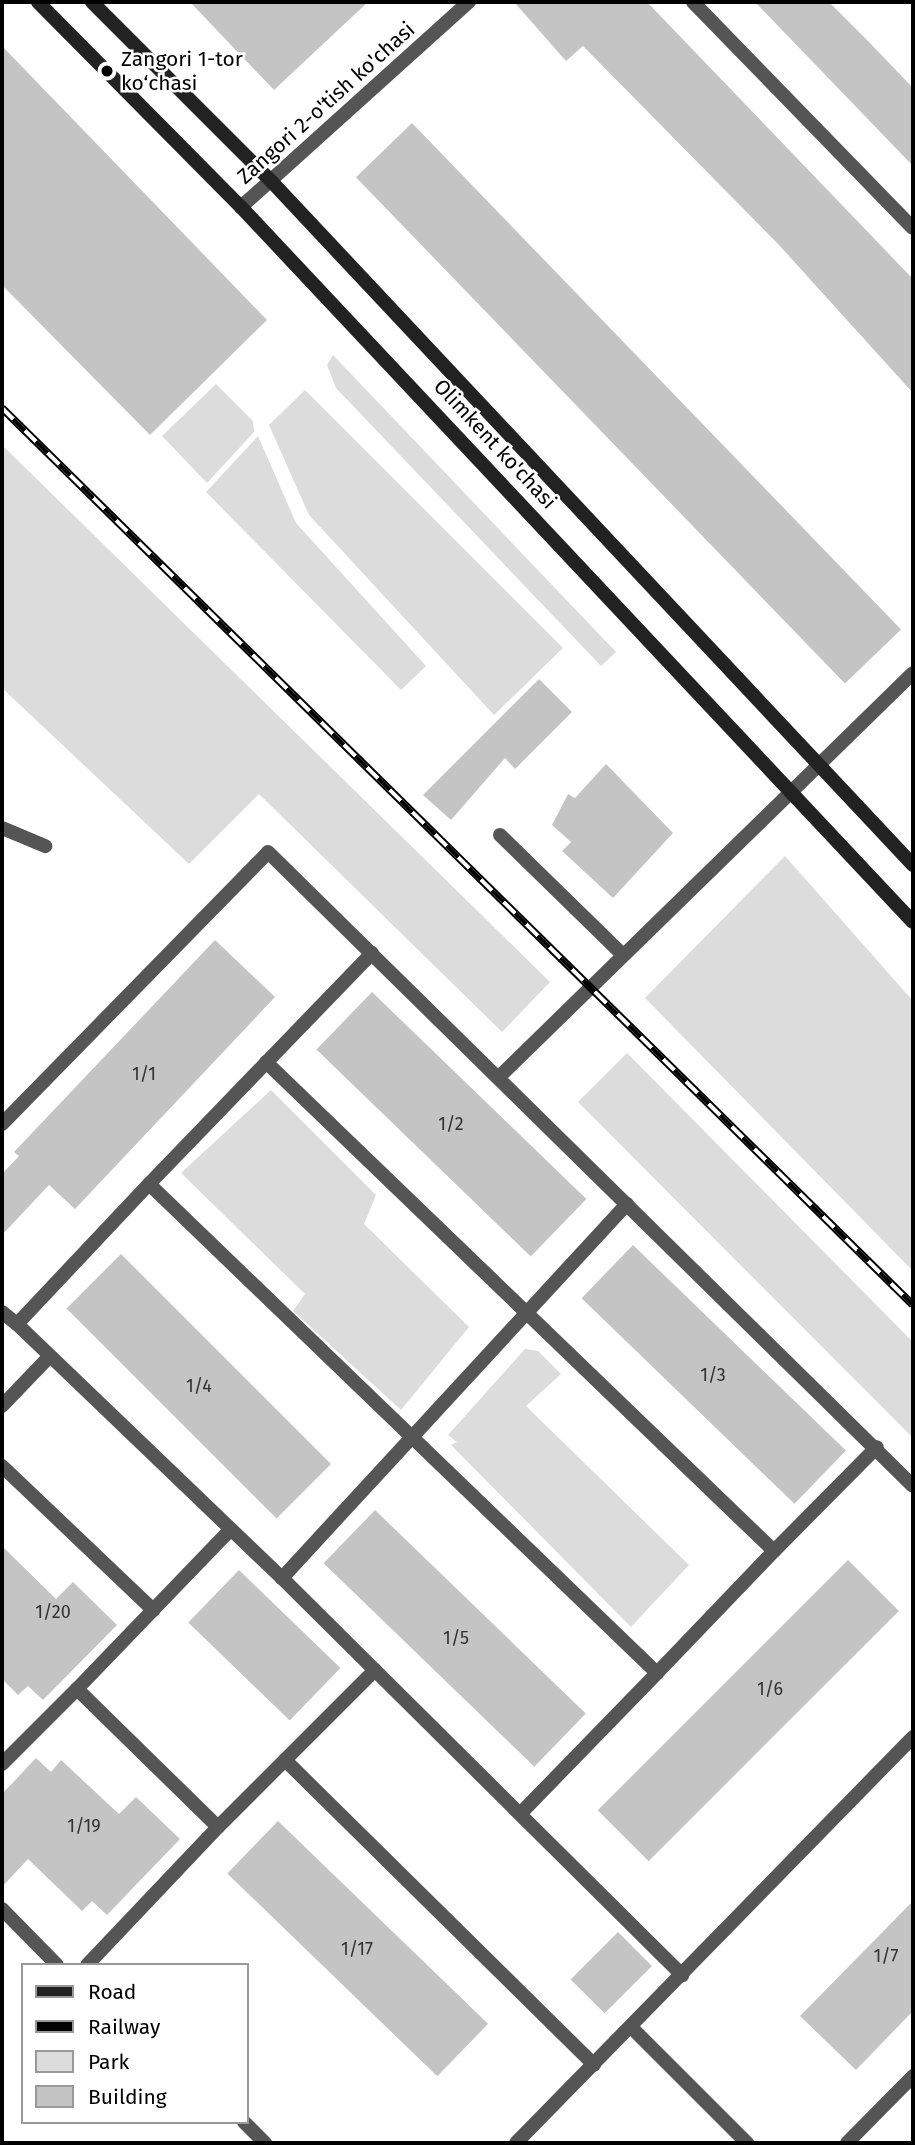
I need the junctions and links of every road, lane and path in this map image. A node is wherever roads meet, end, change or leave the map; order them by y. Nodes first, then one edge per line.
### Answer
1 (38, 2) edge
2 (92, 2) edge
3 (469, 2) edge
4 (693, 2) edge
5 (272, 182) junction
6 (241, 207) junction
7 (913, 228) edge
8 (913, 673) edge
9 (820, 766) junction
10 (794, 792) junction
11 (2, 828) edge
12 (500, 835) dead end
13 (44, 846) dead end
14 (913, 865) edge
15 (913, 922) edge
16 (372, 953) junction
17 (621, 954) junction
18 (266, 1062) junction
19 (499, 1077) junction
20 (2, 1124) edge
21 (149, 1184) junction
22 (627, 1203) junction
23 (2, 1312) edge
24 (526, 1313) junction
25 (17, 1324) junction
26 (50, 1356) junction
27 (2, 1406) edge
28 (412, 1438) junction
29 (877, 1447) junction
30 (2, 1466) edge
31 (913, 1486) edge
32 (231, 1529) junction
33 (774, 1551) junction
34 (282, 1578) junction
35 (153, 1610) junction
36 (375, 1670) junction
37 (657, 1673) junction
38 (77, 1689) junction
39 (913, 1737) edge
40 (285, 1760) junction
41 (2, 1764) edge
42 (521, 1814) junction
43 (218, 1827) junction
44 (2, 1909) edge
45 (55, 1963) edge
46 (88, 1963) edge
47 (682, 1975) junction
48 (632, 2028) junction
49 (594, 2065) junction
50 (913, 2076) edge
51 (246, 2124) edge
52 (265, 2143) edge
53 (516, 2143) edge
54 (747, 2143) edge
55 (847, 2143) edge

1 - 6 main road, Olimkent ko'chasi
2 - 5 main road, Olimkent ko'chasi
3 - 5 street, Zangori 2-o'tish ko'chasi
4 - 7 street
5 - 6 street, Zangori 2-o'tish ko'chasi
5 - 9 main road, Olimkent ko'chasi
6 - 10 main road, Olimkent ko'chasi
8 - 9 street
9 - 10 street
9 - 14 main road, Olimkent ko'chasi
10 - 15 main road, Olimkent ko'chasi
10 - 17 street
11 - 13 street
12 - 17 street
16 - 18 street
16 - 19 street
16 - 20 street
17 - 19 street
18 - 21 street
18 - 24 street
19 - 22 street
21 - 25 street
21 - 28 street
22 - 24 street
22 - 29 street
23 - 25 street
24 - 28 street
24 - 33 street
25 - 26 street
26 - 27 street
26 - 32 street
28 - 34 street
28 - 37 street
29 - 31 street
29 - 33 street
30 - 35 street
32 - 34 street
32 - 35 street
33 - 37 street
34 - 36 street
35 - 38 street
36 - 40 street
36 - 42 street
37 - 42 street
38 - 41 street
38 - 43 street
39 - 47 street
40 - 43 street
40 - 49 street
42 - 47 street
43 - 46 street
44 - 45 street
47 - 48 street
48 - 49 street
48 - 54 street
49 - 53 street
50 - 55 street
51 - 52 street

